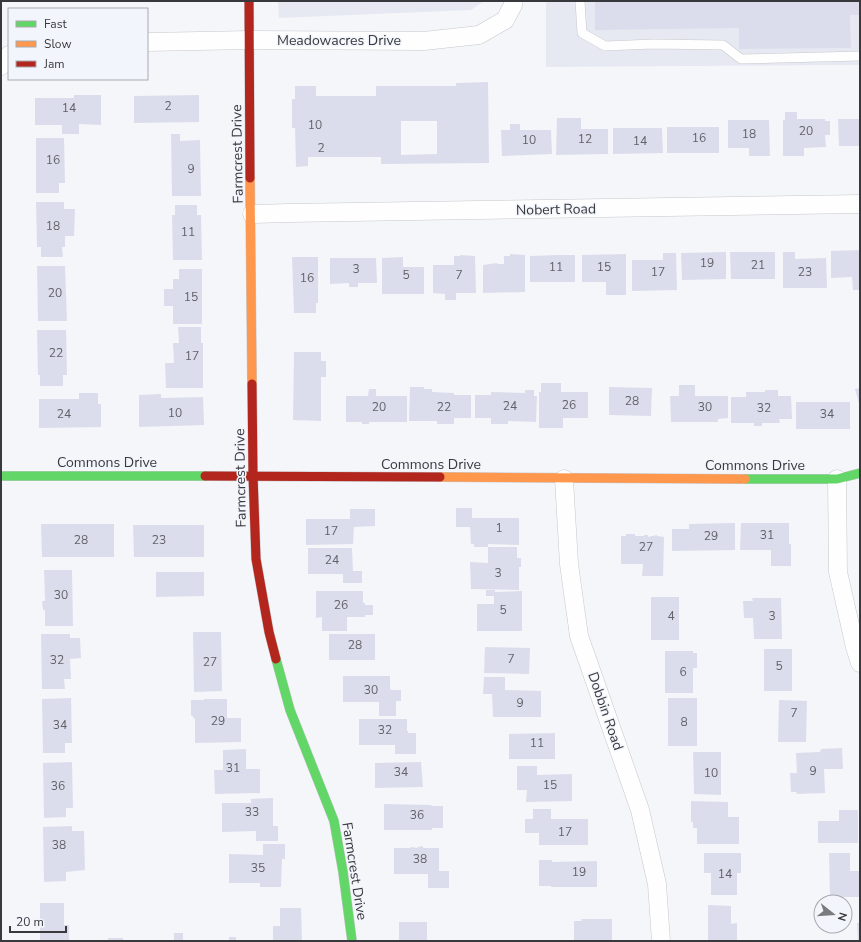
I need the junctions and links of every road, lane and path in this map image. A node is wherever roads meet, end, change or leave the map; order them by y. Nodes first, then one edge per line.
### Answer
1 (250, 1) edge
2 (513, 1) edge
3 (580, 1) edge
4 (250, 40) junction
5 (148, 42) edge
6 (8, 56) edge
7 (860, 56) edge
8 (1, 66) edge
9 (860, 204) edge
10 (252, 214) junction
11 (860, 473) edge
12 (253, 475) junction
13 (1, 476) edge
14 (564, 478) junction
15 (837, 479) junction
16 (860, 663) edge
17 (352, 941) edge
18 (661, 941) edge

1 - 4 street, Farmcrest Drive
2 - 4 street, Meadowacres Drive
3 - 7 lane
4 - 5 street, Meadowacres Drive
4 - 10 street, Farmcrest Drive
6 - 8 street
9 - 10 street, Nobert Road
10 - 12 street, Farmcrest Drive
11 - 15 street, Commons Drive
12 - 13 street, Commons Drive
12 - 14 street, Commons Drive
12 - 17 street, Farmcrest Drive
14 - 15 street, Commons Drive
14 - 18 street, Dobbin Road
15 - 16 street

